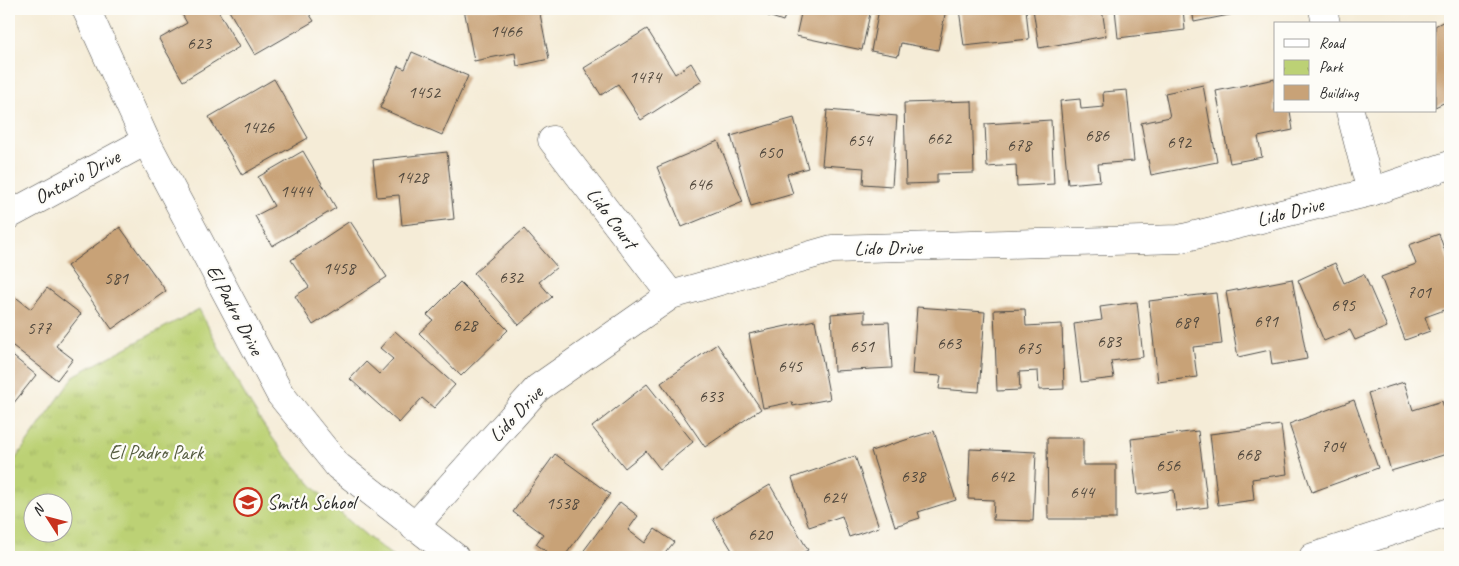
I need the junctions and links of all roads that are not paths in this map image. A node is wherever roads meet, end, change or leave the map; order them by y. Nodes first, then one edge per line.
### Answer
1 (86, 9) edge
2 (1322, 9) edge
3 (1325, 22) edge
4 (1350, 112) edge
5 (552, 140) dead end
6 (146, 141) junction
7 (1450, 165) edge
8 (1371, 192) junction
9 (9, 215) edge
10 (671, 295) junction
11 (1450, 512) edge
12 (414, 527) junction
13 (455, 557) edge
14 (1313, 557) edge

1 - 6 street, El Padro Drive
2 - 3 street
4 - 8 street
5 - 10 street, Lido Court
6 - 9 street, Ontario Drive
6 - 12 street, El Padro Drive
7 - 8 street, Lido Drive
8 - 10 street, Lido Drive
10 - 12 street, Lido Drive
11 - 14 street
12 - 13 street, El Padro Drive

